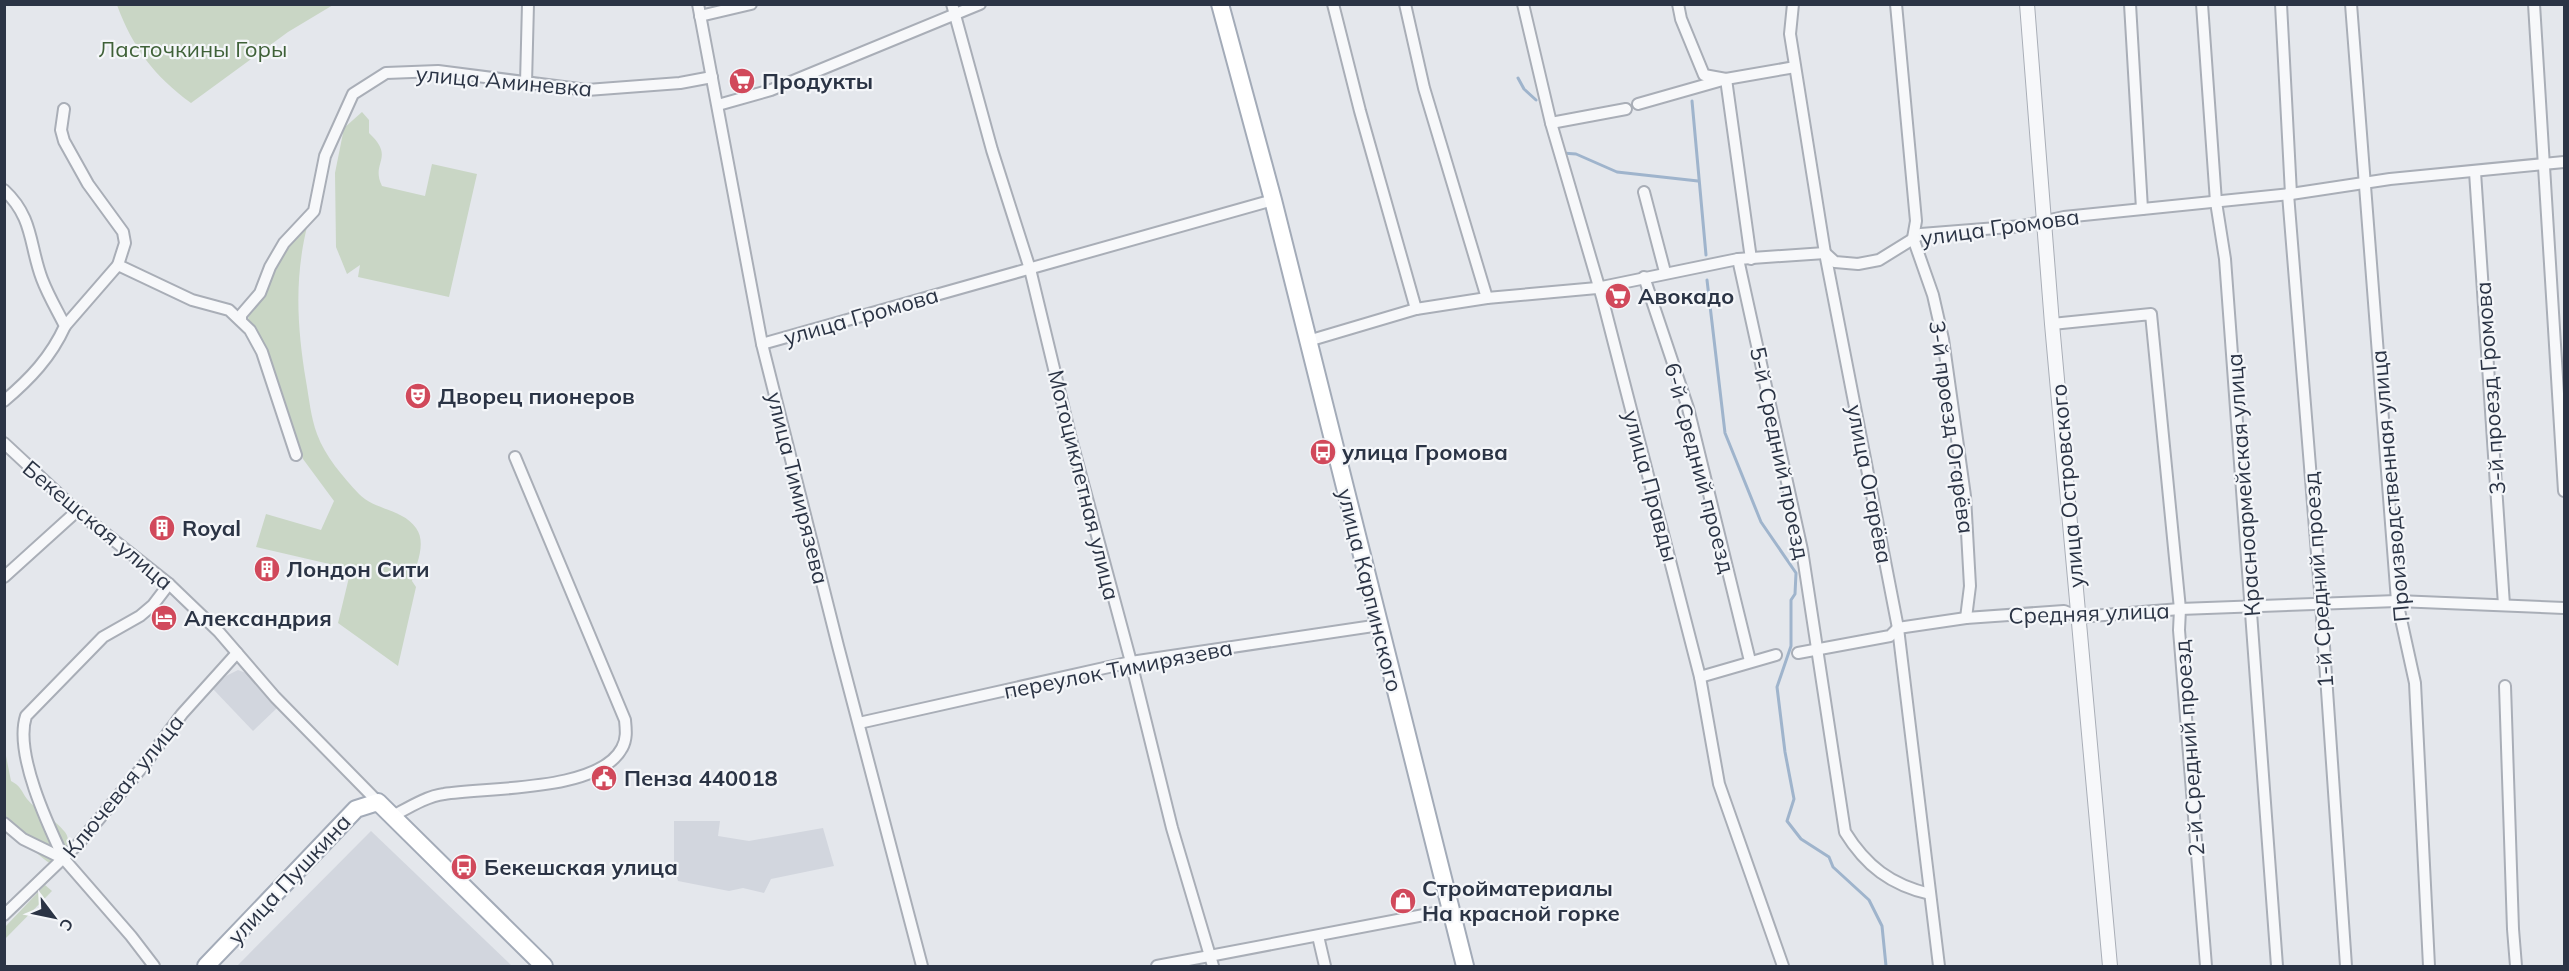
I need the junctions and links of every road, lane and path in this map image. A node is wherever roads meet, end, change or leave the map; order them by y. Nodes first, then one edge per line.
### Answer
1 (528, 4) edge
2 (751, 4) edge
3 (980, 4) edge
4 (1220, 4) edge
5 (1333, 4) edge
6 (1406, 4) edge
7 (1523, 4) edge
8 (1678, 4) edge
9 (1793, 4) edge
10 (1896, 4) edge
11 (2027, 4) edge
12 (2130, 4) edge
13 (2202, 4) edge
14 (2281, 4) edge
15 (2351, 4) edge
16 (2534, 4) edge
17 (699, 10) edge
18 (953, 10) edge
19 (1795, 67) junction
20 (712, 77) junction
21 (1726, 79) junction
22 (526, 83) junction
23 (1638, 104) dead end
24 (718, 105) junction
25 (64, 109) dead end
26 (1626, 109) dead end
27 (1551, 123) junction
28 (2565, 162) edge
29 (2542, 164) junction
30 (2475, 172) junction
31 (2363, 184) junction
32 (4, 190) edge
33 (1644, 192) dead end
34 (2290, 194) junction
35 (1273, 200) junction
36 (2216, 201) junction
37 (2142, 209) junction
38 (2043, 220) junction
39 (1913, 238) junction
40 (1826, 253) junction
41 (1738, 259) junction
42 (1751, 259) junction
43 (118, 265) junction
44 (1030, 269) junction
45 (1665, 272) junction
46 (1644, 277) junction
47 (1597, 288) junction
48 (1487, 298) junction
49 (1416, 309) junction
50 (241, 320) junction
51 (2052, 324) junction
52 (65, 326) junction
53 (1308, 341) junction
54 (762, 344) junction
55 (4, 401) edge
56 (4, 443) edge
57 (296, 455) dead end
58 (515, 457) dead end
59 (2565, 491) edge
60 (77, 511) junction
61 (4, 577) edge
62 (169, 584) junction
63 (2397, 601) junction
64 (2320, 603) junction
65 (2504, 605) junction
66 (2252, 607) junction
67 (2565, 608) edge
68 (2180, 609) junction
69 (2079, 617) junction
70 (1966, 618) junction
71 (1380, 625) junction
72 (1898, 628) junction
73 (1817, 648) junction
74 (237, 653) junction
75 (1798, 653) dead end
76 (1776, 655) dead end
77 (1750, 661) junction
78 (1131, 662) junction
79 (1700, 677) junction
80 (2505, 686) dead end
81 (859, 723) junction
82 (378, 802) junction
83 (393, 816) junction
84 (4, 823) edge
85 (64, 859) junction
86 (1930, 894) junction
87 (1450, 910) junction
88 (4, 915) edge
89 (1318, 936) junction
90 (1212, 961) edge
91 (154, 966) edge
92 (206, 966) edge
93 (544, 966) edge
94 (922, 966) edge
95 (1157, 966) edge
96 (1325, 966) edge
97 (1465, 966) edge
98 (1783, 966) edge
99 (1939, 966) edge
100 (2110, 966) edge
101 (2206, 966) edge
102 (2277, 966) edge
103 (2346, 966) edge
104 (2429, 966) edge
105 (2516, 966) edge

1 - 22 street
2 - 17 street
3 - 18 street
4 - 35 main road, улица Карпинского
5 - 49 street
6 - 48 street
7 - 27 street, улица Правды
8 - 21 street
9 - 19 street, улица Огарёва
10 - 39 street
11 - 38 street, улица Островского
12 - 37 street
13 - 36 street, Красноармейская улица
14 - 34 street, 1-й Средний проезд
15 - 31 street, Производственная улица
16 - 29 street
17 - 20 street, улица Тимирязева
18 - 24 street
18 - 44 street, Мотоциклетная улица
19 - 21 street
19 - 40 street, улица Огарёва
20 - 22 street, улица Аминевка
20 - 24 street, улица Тимирязева
21 - 23 street
21 - 42 street
22 - 50 street, улица Аминевка
24 - 54 street, улица Тимирязева
25 - 43 street
26 - 27 street
27 - 47 street, улица Правды
28 - 29 street, улица Громова
29 - 30 street, улица Громова
29 - 59 street
30 - 31 street, улица Громова
30 - 65 street, 3-й проезд Громова
31 - 34 street, улица Громова
31 - 63 street, Производственная улица
32 - 52 street
33 - 45 street
34 - 36 street, улица Громова
34 - 64 street, 1-й Средний проезд
35 - 44 street, улица Громова
35 - 53 main road, улица Карпинского
36 - 37 street, улица Громова
36 - 66 street, Красноармейская улица
37 - 38 street, улица Громова
38 - 39 street, улица Громова
38 - 51 street, улица Островского
39 - 40 street, улица Громова
39 - 70 street, 3-й проезд Огарёва
40 - 42 street, улица Громова
40 - 72 street, улица Огарёва
41 - 42 street, улица Громова
41 - 45 street, улица Громова
41 - 73 street, 5-й Средний проезд
43 - 50 street
43 - 52 street
44 - 54 street, улица Громова
44 - 78 street, Мотоциклетная улица
45 - 46 street, улица Громова
46 - 47 street, улица Громова
46 - 77 street, 6-й Средний проезд
47 - 48 street, улица Громова
47 - 79 street, улица Правды
48 - 49 street, улица Громова
49 - 53 street, улица Громова
50 - 57 street
51 - 68 street, 2-й Средний проезд
51 - 69 street, улица Островского
52 - 55 street
53 - 71 main road, улица Карпинского
54 - 81 street, улица Тимирязева
56 - 60 street, Бекешская улица
58 - 83 street
60 - 61 street
60 - 62 street, Бекешская улица
62 - 74 street, Бекешская улица
62 - 85 street
63 - 64 street, Средняя улица
63 - 65 street, Средняя улица
63 - 104 street, Производственная улица
64 - 66 street, Средняя улица
64 - 103 street, 1-й Средний проезд
65 - 67 street, Средняя улица
66 - 68 street, Средняя улица
66 - 102 street, Красноармейская улица
68 - 69 street, Средняя улица
68 - 101 street, 2-й Средний проезд
69 - 70 street, Средняя улица
69 - 100 street, улица Островского
70 - 72 street, Средняя улица
71 - 78 street, переулок Тимирязева
71 - 87 main road, улица Карпинского
72 - 73 street, Средняя улица
72 - 86 street, улица Огарёва
73 - 75 street, Средняя улица
73 - 86 street, 5-й Средний проезд
74 - 82 street, Бекешская улица
74 - 85 street, Ключевая улица
76 - 77 street
77 - 79 street
78 - 81 street, переулок Тимирязева
78 - 90 street, Мотоциклетная улица
79 - 98 street, улица Правды
80 - 105 street
81 - 94 street, улица Тимирязева
82 - 83 main road, Бекешская улица
82 - 92 main road, улица Пушкина
83 - 93 main road, Бекешская улица
84 - 85 street
85 - 88 street, Ключевая улица
85 - 91 street
86 - 99 street, улица Огарёва
87 - 89 street
87 - 97 main road, улица Карпинского
89 - 90 street
89 - 96 street
90 - 95 street

